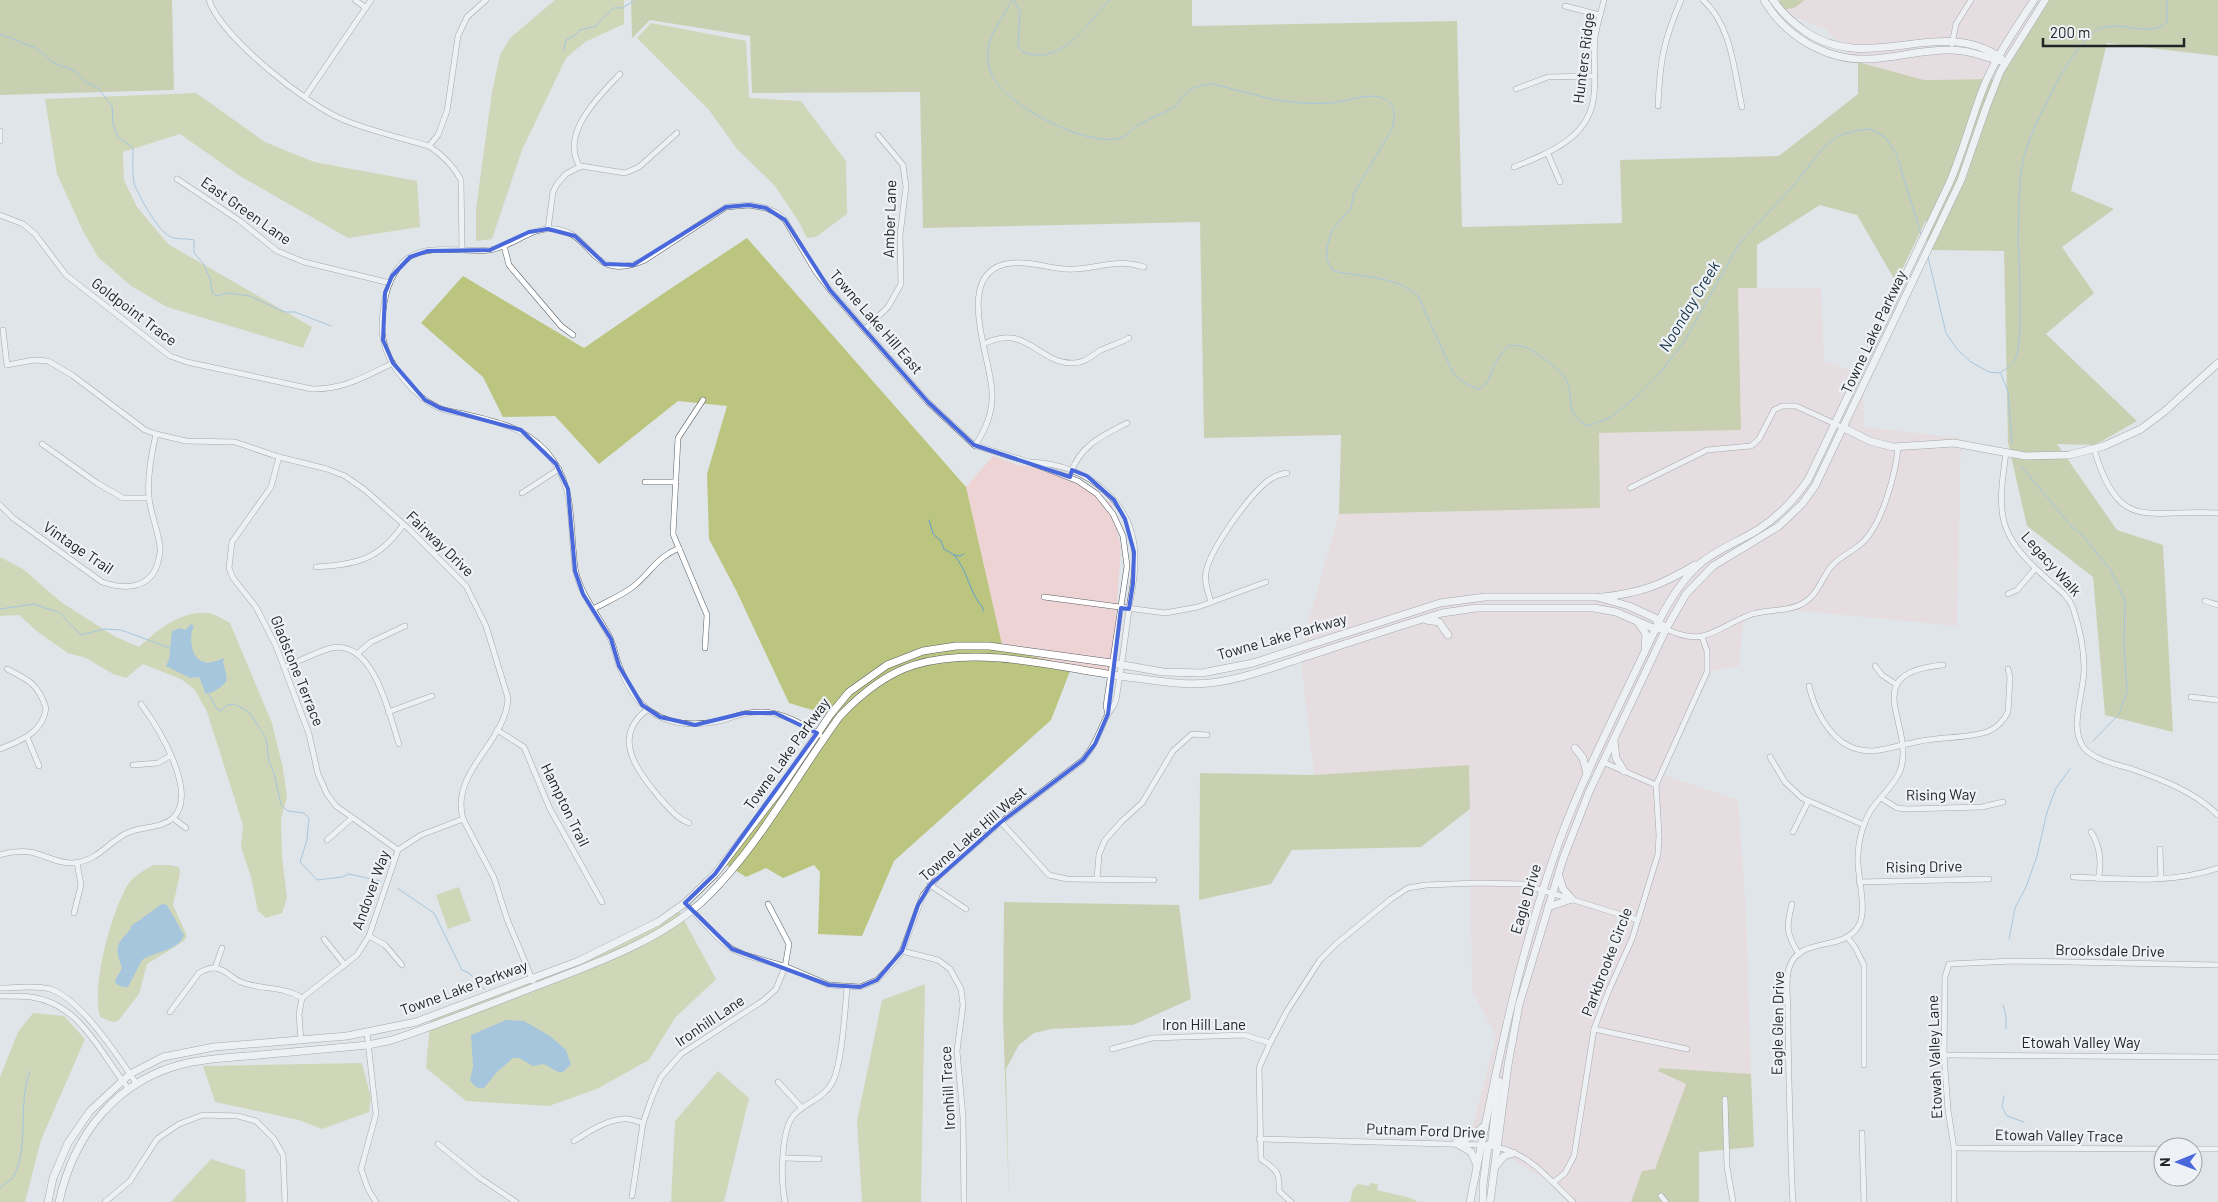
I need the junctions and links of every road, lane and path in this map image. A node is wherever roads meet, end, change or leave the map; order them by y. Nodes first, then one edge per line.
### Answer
1 (208, 0) edge
2 (355, 0) edge
3 (371, 0) edge
4 (486, 0) edge
5 (1604, 0) edge
6 (1681, 0) edge
7 (1703, 0) edge
8 (1764, 0) edge
9 (1773, 0) edge
10 (1971, 0) edge
11 (2034, 0) edge
12 (2046, 0) edge
13 (1565, 6) dead end
14 (366, 8) junction
15 (1600, 14) junction
16 (1952, 40) junction
17 (1951, 50) junction
18 (1997, 58) junction
19 (2006, 62) junction
20 (620, 74) dead end
21 (1595, 76) junction
22 (1516, 89) dead end
23 (305, 97) junction
24 (1658, 106) dead end
25 (1742, 107) dead end
26 (0, 131) edge
27 (677, 133) dead end
28 (878, 135) dead end
29 (0, 141) edge
30 (428, 146) junction
31 (1548, 154) junction
32 (580, 167) junction
33 (1514, 167) dead end
34 (177, 179) dead end
35 (1560, 182) dead end
36 (0, 216) edge
37 (548, 229) junction
38 (504, 246) junction
39 (462, 250) junction
40 (1144, 267) dead end
41 (390, 283) junction
42 (864, 329) junction
43 (3, 330) dead end
44 (573, 335) dead end
45 (1129, 338) dead end
46 (984, 344) junction
47 (393, 363) junction
48 (2218, 363) edge
49 (703, 400) dead end
50 (1127, 423) dead end
51 (1835, 424) junction
52 (1844, 428) junction
53 (156, 434) junction
54 (42, 444) dead end
55 (975, 446) junction
56 (1898, 448) junction
57 (2094, 450) junction
58 (2006, 453) junction
59 (279, 457) junction
60 (1029, 462) junction
61 (559, 469) junction
62 (1072, 470) junction
63 (1287, 473) dead end
64 (1070, 477) junction
65 (645, 482) dead end
66 (676, 482) junction
67 (1630, 488) dead end
68 (522, 493) dead end
69 (149, 498) junction
70 (0, 505) edge
71 (2218, 513) edge
72 (403, 525) junction
73 (679, 548) junction
74 (1711, 556) junction
75 (316, 567) dead end
76 (2035, 569) junction
77 (1266, 582) dead end
78 (2008, 594) dead end
79 (1044, 597) dead end
80 (1597, 597) junction
81 (2205, 601) dead end
82 (1211, 602) junction
83 (2218, 605) edge
84 (1121, 608) junction
85 (593, 609) junction
86 (1129, 609) junction
87 (1418, 620) junction
88 (1636, 620) junction
89 (1659, 621) junction
90 (405, 626) dead end
91 (1655, 628) junction
92 (1666, 629) junction
93 (1448, 635) dead end
94 (1702, 636) junction
95 (705, 648) dead end
96 (1644, 652) junction
97 (358, 654) junction
98 (1112, 663) junction
99 (1121, 664) junction
100 (1875, 666) dead end
101 (1943, 666) dead end
102 (284, 667) junction
103 (7, 669) dead end
104 (2008, 669) dead end
105 (1111, 674) junction
106 (1119, 676) junction
107 (1808, 686) dead end
108 (1897, 686) junction
109 (432, 696) dead end
110 (2191, 697) dead end
111 (2218, 700) edge
112 (141, 704) dead end
113 (648, 710) junction
114 (388, 712) junction
115 (1108, 714) junction
116 (497, 730) junction
117 (817, 733) junction
118 (1207, 735) dead end
119 (27, 737) junction
120 (824, 738) junction
121 (1614, 741) junction
122 (399, 744) dead end
123 (1902, 744) junction
124 (1575, 748) dead end
125 (0, 749) edge
126 (170, 756) junction
127 (1770, 757) dead end
128 (1603, 762) junction
129 (133, 765) dead end
130 (39, 766) dead end
131 (1624, 771) junction
132 (1588, 775) junction
133 (1656, 784) junction
134 (1881, 798) junction
135 (1808, 802) junction
136 (2002, 802) dead end
137 (2218, 815) edge
138 (172, 818) junction
139 (352, 818) junction
140 (463, 819) junction
141 (689, 822) dead end
142 (1001, 822) junction
143 (1864, 825) junction
144 (186, 828) dead end
145 (1793, 832) dead end
146 (2091, 832) dead end
147 (327, 840) dead end
148 (2160, 849) dead end
149 (398, 850) junction
150 (0, 855) edge
151 (77, 862) junction
152 (2218, 868) edge
153 (1559, 872) junction
154 (2073, 877) dead end
155 (2161, 878) junction
156 (1989, 879) dead end
157 (2098, 879) junction
158 (1097, 880) junction
159 (1154, 880) dead end
160 (1859, 882) junction
161 (930, 885) junction
162 (1543, 890) junction
163 (1552, 892) junction
164 (1572, 899) junction
165 (602, 902) dead end
166 (685, 903) junction
167 (768, 904) dead end
168 (1792, 904) dead end
169 (1548, 908) junction
170 (691, 909) junction
171 (966, 909) dead end
172 (74, 912) dead end
173 (1638, 920) junction
174 (369, 936) junction
175 (1848, 938) junction
176 (324, 940) dead end
177 (222, 948) dead end
178 (902, 951) junction
179 (1799, 954) junction
180 (2001, 962) joint
181 (345, 965) junction
182 (402, 965) dead end
183 (2218, 965) edge
184 (785, 967) junction
185 (215, 968) junction
186 (533, 983) junction
187 (0, 988) edge
188 (847, 988) junction
189 (0, 996) edge
190 (302, 998) junction
191 (170, 1012) dead end
192 (1594, 1029) junction
193 (367, 1033) junction
194 (301, 1041) junction
195 (1270, 1043) junction
196 (368, 1045) junction
197 (1687, 1049) dead end
198 (1112, 1050) dead end
199 (1944, 1055) junction
200 (2218, 1057) edge
201 (1498, 1065) junction
202 (1864, 1065) dead end
203 (130, 1074) junction
204 (122, 1081) junction
205 (778, 1082) dead end
206 (136, 1083) junction
207 (128, 1088) junction
208 (1725, 1099) dead end
209 (802, 1108) junction
210 (642, 1123) junction
211 (1486, 1124) junction
212 (1862, 1133) dead end
213 (1259, 1138) junction
214 (574, 1141) dead end
215 (1456, 1143) junction
216 (438, 1144) dead end
217 (1489, 1146) junction
218 (1954, 1148) junction
219 (2153, 1149) edge
220 (2203, 1149) edge
221 (2218, 1149) edge
222 (1514, 1153) junction
223 (784, 1158) junction
224 (819, 1159) dead end
225 (1477, 1166) junction
226 (1494, 1170) junction
227 (1554, 1182) junction
228 (632, 1196) dead end
229 (1662, 1196) dead end
230 (48, 1202) edge
231 (59, 1202) edge
232 (105, 1202) edge
233 (285, 1202) edge
234 (376, 1202) edge
235 (516, 1202) edge
236 (785, 1202) edge
237 (964, 1202) edge
238 (1291, 1202) edge
239 (1470, 1202) edge
240 (1483, 1202) edge
241 (1490, 1202) edge
242 (1573, 1202) edge
243 (1666, 1202) edge
244 (1733, 1202) edge
245 (1793, 1202) edge
246 (1864, 1202) edge
247 (1954, 1202) edge

1 - 23 street
2 - 14 street
3 - 14 street
4 - 30 street
5 - 15 street, Hunters Ridge
6 - 24 street
7 - 25 street
8 - 17 main road
9 - 16 main road
10 - 16 street
11 - 18 main road, Towne Lake Parkway
12 - 19 main road, Towne Lake Parkway
13 - 15 street
14 - 23 street
15 - 21 street, Hunters Ridge
16 - 17 street
16 - 18 main road
17 - 18 main road
18 - 19 main road
18 - 51 main road, Towne Lake Parkway
19 - 52 main road, Towne Lake Parkway
20 - 32 street
21 - 22 street
21 - 31 street, Hunters Ridge
23 - 30 street
26 - 29 street
27 - 32 street
28 - 42 street, Amber Lane
30 - 39 street
31 - 33 street, Hunters Ridge
31 - 35 street
32 - 37 street
34 - 41 street, East Green Lane
36 - 47 street, Goldpoint Trace
37 - 38 street, Towne Lake Hill East
37 - 42 street, Towne Lake Hill East
38 - 39 street, Towne Lake Hill East
38 - 44 street
39 - 41 street, Towne Lake Hill East
40 - 46 street
41 - 47 street, Towne Lake Hill East
42 - 55 street, Towne Lake Hill East
43 - 53 street, Fairway Drive
45 - 46 street
46 - 55 street
47 - 61 street, Towne Lake Hill East
48 - 57 main road
49 - 66 street
50 - 62 street
51 - 52 street
51 - 67 street
51 - 74 main road, Towne Lake Parkway
52 - 56 main road
52 - 92 main road, Towne Lake Parkway
53 - 59 street, Fairway Drive
53 - 69 street, Vintage Trail
54 - 69 street
55 - 60 street, Towne Lake Hill East
56 - 58 main road
56 - 94 street
57 - 58 main road
57 - 71 street
58 - 76 street, Legacy Walk
59 - 72 street, Fairway Drive
59 - 102 street, Gladstone Terrace
60 - 62 street, Towne Lake Hill East
60 - 64 street, Towne Lake Hill East
61 - 68 street
61 - 85 street, Towne Lake Hill East
62 - 64 street
62 - 86 street, Towne Lake Hill East
63 - 82 street
64 - 84 street, Towne Lake Hill East
65 - 66 street
66 - 73 street
69 - 70 street, Vintage Trail
72 - 75 street
72 - 116 street, Fairway Drive
73 - 85 street
73 - 95 street
74 - 80 main road
74 - 89 main road, Towne Lake Parkway
76 - 78 street
76 - 137 street, Legacy Walk
77 - 82 street
79 - 84 street
80 - 89 main road, Towne Lake Parkway
80 - 99 main road, Towne Lake Parkway
81 - 83 street
82 - 86 street
84 - 86 street
84 - 98 street, Towne Lake Hill East
85 - 113 street, Towne Lake Hill East
86 - 99 street, Towne Lake Hill East
87 - 88 main road, Towne Lake Parkway
87 - 93 main road
87 - 106 main road, Towne Lake Parkway
88 - 91 main road, Towne Lake Parkway
88 - 96 main road
89 - 91 main road, Eagle Drive
89 - 92 main road, Towne Lake Parkway
90 - 97 street
91 - 92 main road, Towne Lake Parkway
91 - 96 main road, Eagle Drive
92 - 94 street
92 - 121 main road, Eagle Drive
94 - 133 street, Parkbrooke Circle
96 - 132 main road, Eagle Drive
97 - 102 street
97 - 114 street
98 - 99 main road, Towne Lake Parkway
98 - 105 street, Towne Lake Hill West
98 - 117 main road, Towne Lake Parkway
99 - 106 street, Towne Lake Hill East
100 - 108 street
101 - 108 street
102 - 139 street, Gladstone Terrace
103 - 119 street
104 - 123 street
105 - 106 main road, Towne Lake Parkway
105 - 115 street, Towne Lake Hill West
105 - 120 main road, Towne Lake Parkway
106 - 115 street, Towne Lake Hill West
107 - 123 street
108 - 123 street
109 - 114 street
110 - 111 street
112 - 126 street
113 - 117 street, Towne Lake Hill East
113 - 141 street
114 - 122 street
115 - 142 street, Towne Lake Hill West
116 - 140 street, Fairway Drive
116 - 165 street, Hampton Trail
117 - 120 street, Towne Lake Hill East
117 - 166 main road, Towne Lake Parkway
118 - 158 street
119 - 125 street
119 - 130 street
120 - 170 main road, Towne Lake Parkway
121 - 128 main road, Eagle Drive
121 - 131 main road
123 - 134 street
124 - 132 main road
126 - 129 street
126 - 138 street
127 - 135 street
128 - 131 street
128 - 153 main road, Eagle Drive
131 - 133 street
132 - 162 main road, Eagle Drive
133 - 173 street, Parkbrooke Circle
134 - 136 street, Rising Way
134 - 143 street
135 - 143 street
135 - 145 street
138 - 144 street
138 - 151 street
139 - 147 street
139 - 149 street, Gladstone Terrace
140 - 149 street, Andover Way
140 - 186 street, Fairway Drive
142 - 158 street
142 - 161 street, Towne Lake Hill West
143 - 160 street
146 - 157 street
148 - 155 street
149 - 174 street, Andover Way
150 - 151 street
151 - 172 street
152 - 155 street
153 - 163 main road, Eagle Drive
153 - 164 main road
154 - 157 street
155 - 157 street
156 - 160 street, Rising Drive
158 - 159 street
160 - 175 street
161 - 171 street
161 - 178 street, Towne Lake Hill West
162 - 163 street
162 - 195 street
162 - 201 main road, Eagle Drive
163 - 164 street
163 - 169 main road, Eagle Drive
164 - 169 main road
164 - 173 street
166 - 170 street, Towne Lake Hill West
166 - 186 main road, Towne Lake Parkway
167 - 184 street, Ironhill Lane
168 - 179 street
169 - 217 main road, Eagle Drive
170 - 184 street, Towne Lake Hill West
170 - 186 main road, Towne Lake Parkway
173 - 192 street, Parkbrooke Circle
174 - 181 street, Andover Way
174 - 182 street
175 - 179 street, Eagle Glen Drive
175 - 202 street
176 - 181 street
177 - 185 street
178 - 188 street, Towne Lake Hill West
178 - 237 street, Ironhill Trace
179 - 245 street, Eagle Glen Drive
180 - 183 street, Brooksdale Drive
180 - 199 street, Etowah Valley Lane
181 - 190 street, Andover Way
184 - 188 street, Towne Lake Hill West
184 - 210 street, Ironhill Lane
185 - 190 street
185 - 191 street
186 - 193 main road, Towne Lake Parkway
186 - 196 main road, Towne Lake Parkway
187 - 203 street
188 - 209 street
189 - 204 street
190 - 194 street
192 - 197 street
192 - 227 street, Parkbrooke Circle
193 - 194 main road, Towne Lake Parkway
193 - 196 street
194 - 203 main road, Towne Lake Parkway
195 - 198 street, Iron Hill Lane
195 - 213 street
196 - 206 main road, Towne Lake Parkway
196 - 234 street
199 - 200 street, Etowah Valley Way
199 - 218 street, Etowah Valley Lane
201 - 211 main road, Eagle Drive
201 - 217 main road
203 - 204 main road, Towne Lake Parkway
203 - 206 street
204 - 207 street
204 - 230 main road, Towne Lake Parkway
205 - 209 street
206 - 207 main road, Towne Lake Parkway
207 - 231 main road, Towne Lake Parkway
208 - 244 street
209 - 223 street
210 - 214 street
210 - 228 street, Ironhill Lane
211 - 215 main road
211 - 217 main road, Eagle Drive
212 - 246 street
213 - 215 street, Putnam Ford Drive
213 - 238 street
215 - 217 street, Putnam Ford Drive
215 - 225 main road
216 - 235 street
217 - 222 street, Putnam Ford Drive
217 - 225 main road, Eagle Drive
217 - 226 main road, Eagle Drive
217 - 240 main road
218 - 219 street, Etowah Valley Trace
218 - 247 street, Etowah Valley Lane
220 - 221 street
222 - 226 main road
222 - 227 street, Putnam Ford Drive
223 - 224 street
223 - 236 street
225 - 239 main road, Eagle Drive
226 - 241 main road, Eagle Drive
227 - 242 street, Putnam Ford Drive
229 - 243 street
232 - 233 street

